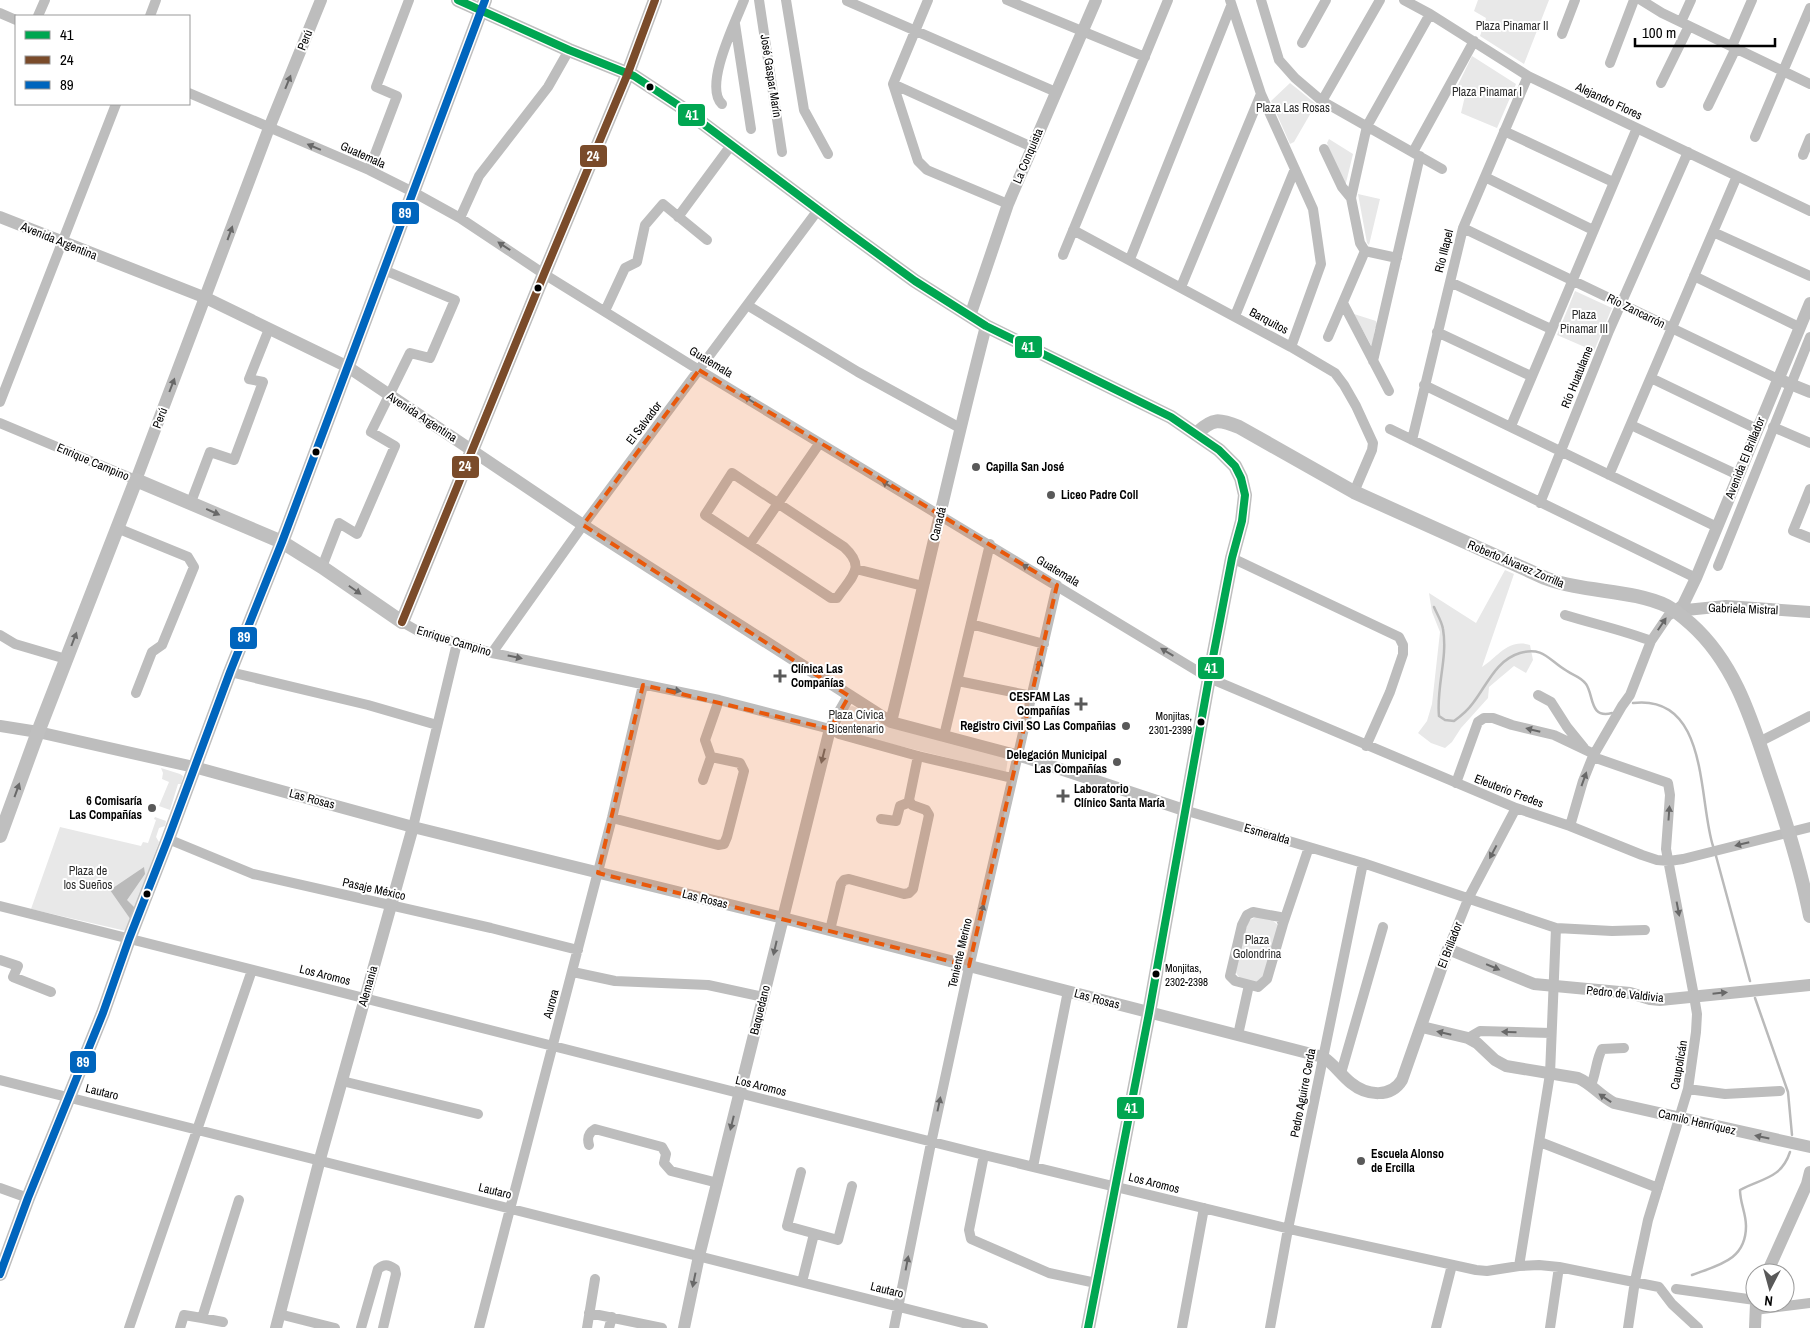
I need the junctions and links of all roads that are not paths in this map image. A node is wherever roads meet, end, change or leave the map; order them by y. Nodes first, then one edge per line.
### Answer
1 (45, 0) edge
2 (156, 0) edge
3 (321, 0) edge
4 (409, 0) edge
5 (458, 0) edge
6 (655, 0) edge
7 (744, 0) edge
8 (759, 0) edge
9 (786, 0) edge
10 (928, 0) edge
11 (1007, 0) edge
12 (1096, 0) edge
13 (1168, 0) edge
14 (1261, 0) edge
15 (1326, 0) edge
16 (1380, 0) edge
17 (1404, 0) edge
18 (1575, 0) edge
19 (1634, 0) edge
20 (1642, 0) edge
21 (1691, 0) edge
22 (1752, 0) edge
23 (847, 1) edge
24 (1230, 3) edge
25 (483, 5) edge
26 (1810, 8) edge
27 (0, 13) edge
28 (1430, 14) junction
29 (38, 15) edge
30 (150, 15) edge
31 (15, 20) edge
32 (735, 24) junction
33 (1685, 24) junction
34 (915, 30) junction
35 (1082, 32) junction
36 (1562, 34) dead end
37 (1474, 42) junction
38 (1302, 43) dead end
39 (1734, 47) junction
40 (569, 50) junction
41 (1145, 57) junction
42 (1610, 63) dead end
43 (1783, 71) junction
44 (628, 73) junction
45 (1528, 76) junction
46 (892, 84) junction
47 (1661, 84) dead end
48 (1810, 84) edge
49 (1056, 92) junction
50 (190, 93) edge
51 (1261, 94) junction
52 (1322, 101) junction
53 (722, 104) dead end
54 (116, 105) edge
55 (1708, 106) dead end
56 (1367, 126) junction
57 (269, 128) junction
58 (1637, 128) junction
59 (751, 129) dead end
60 (1504, 131) junction
61 (1755, 137) dead end
62 (1810, 138) edge
63 (732, 144) junction
64 (1032, 147) junction
65 (1324, 149) dead end
66 (782, 152) dead end
67 (1688, 152) junction
68 (828, 154) dead end
69 (1417, 154) junction
70 (1803, 155) dead end
71 (1295, 169) junction
72 (1442, 169) dead end
73 (369, 170) junction
74 (1737, 176) junction
75 (1485, 177) junction
76 (1613, 182) junction
77 (413, 192) junction
78 (1351, 198) junction
79 (1008, 204) junction
80 (818, 210) junction
81 (1810, 211) edge
82 (0, 217) edge
83 (678, 217) junction
84 (460, 218) junction
85 (1463, 228) junction
86 (1074, 230) junction
87 (1593, 230) junction
88 (1713, 232) junction
89 (707, 240) dead end
90 (62, 242) junction
91 (1365, 251) junction
92 (1063, 256) dead end
93 (1397, 258) junction
94 (1130, 259) junction
95 (384, 270) junction
96 (544, 274) junction
97 (1694, 276) junction
98 (1810, 276) edge
99 (1572, 279) junction
100 (1450, 282) junction
101 (1181, 287) junction
102 (206, 298) junction
103 (1342, 303) junction
104 (1622, 303) junction
105 (1810, 303) edge
106 (747, 305) junction
107 (605, 311) junction
108 (970, 316) junction
109 (1235, 316) junction
110 (986, 326) junction
111 (1799, 327) junction
112 (1672, 328) junction
113 (270, 329) junction
114 (1550, 329) junction
115 (1437, 332) junction
116 (1328, 337) dead end
117 (1810, 337) edge
118 (1291, 347) junction
119 (1373, 361) junction
120 (348, 367) junction
121 (699, 370) junction
122 (1531, 376) junction
123 (1650, 378) junction
124 (1778, 379) junction
125 (1790, 384) junction
126 (1424, 385) junction
127 (1389, 391) dead end
128 (1810, 392) edge
129 (389, 396) junction
130 (0, 402) edge
131 (0, 423) edge
132 (1631, 425) junction
133 (1511, 426) junction
134 (960, 428) junction
135 (1774, 428) junction
136 (1390, 429) dead end
137 (1757, 429) junction
138 (1197, 434) junction
139 (1412, 440) junction
140 (1810, 443) edge
141 (819, 444) junction
142 (472, 450) junction
143 (1560, 450) junction
144 (1609, 475) junction
145 (1738, 475) junction
146 (136, 480) junction
147 (1810, 489) edge
148 (1354, 492) junction
149 (191, 502) junction
150 (778, 503) junction
151 (1540, 503) junction
152 (941, 517) junction
153 (583, 525) junction
154 (1717, 527) junction
155 (117, 528) junction
156 (1810, 538) edge
157 (282, 542) junction
158 (750, 544) junction
159 (990, 544) junction
160 (1232, 558) junction
161 (1718, 566) dead end
162 (322, 567) junction
163 (856, 569) junction
164 (1696, 578) junction
165 (1057, 585) junction
166 (923, 586) junction
167 (1676, 611) junction
168 (1810, 612) edge
169 (1565, 615) dead end
170 (402, 622) junction
171 (970, 624) junction
172 (0, 635) edge
173 (1651, 641) junction
174 (457, 643) junction
175 (1044, 644) junction
176 (492, 653) junction
177 (66, 659) junction
178 (230, 672) junction
179 (1209, 678) junction
180 (958, 680) junction
181 (643, 685) junction
182 (136, 694) dead end
183 (1538, 695) dead end
184 (849, 696) junction
185 (1032, 696) junction
186 (719, 700) junction
187 (1810, 716) edge
188 (891, 722) junction
189 (437, 725) junction
190 (0, 726) edge
191 (830, 729) junction
192 (38, 732) junction
193 (944, 736) junction
194 (1759, 742) junction
195 (1366, 746) junction
196 (1591, 754) junction
197 (1017, 755) junction
198 (711, 756) junction
199 (918, 756) junction
200 (194, 766) junction
201 (1012, 778) junction
202 (703, 780) dead end
203 (1456, 784) junction
204 (910, 802) junction
205 (1516, 808) junction
206 (1184, 810) junction
207 (612, 818) junction
208 (880, 819) dead end
209 (1570, 826) junction
210 (413, 827) junction
211 (1810, 827) edge
212 (1790, 833) junction
213 (0, 836) edge
214 (168, 840) junction
215 (1309, 847) junction
216 (1669, 861) junction
217 (1363, 863) junction
218 (598, 873) junction
219 (1469, 898) junction
220 (0, 906) edge
221 (391, 906) junction
222 (1810, 916) edge
223 (783, 918) junction
224 (1283, 924) junction
225 (1383, 927) dead end
226 (1556, 928) junction
227 (830, 930) junction
228 (1645, 930) dead end
229 (129, 939) junction
230 (1448, 948) junction
231 (578, 950) junction
232 (0, 960) edge
233 (969, 966) junction
234 (252, 970) junction
235 (572, 972) junction
236 (1249, 985) junction
237 (1810, 985) edge
238 (1554, 987) junction
239 (1068, 991) junction
240 (51, 992) dead end
241 (1694, 996) junction
242 (764, 997) junction
243 (365, 998) junction
244 (1148, 1013) junction
245 (1422, 1028) junction
246 (1551, 1033) junction
247 (1238, 1035) junction
248 (1468, 1038) junction
249 (553, 1046) junction
250 (1624, 1048) dead end
251 (1323, 1057) junction
252 (1341, 1073) junction
253 (1550, 1074) junction
254 (0, 1080) edge
255 (342, 1081) junction
256 (1591, 1085) junction
257 (1397, 1088) joint
258 (1688, 1089) junction
259 (1780, 1091) dead end
260 (739, 1094) junction
261 (70, 1096) junction
262 (478, 1114) dead end
263 (1680, 1119) junction
264 (196, 1129) junction
265 (931, 1142) junction
266 (1540, 1142) junction
267 (589, 1145) dead end
268 (1810, 1147) edge
269 (984, 1155) junction
270 (320, 1159) junction
271 (1034, 1167) junction
272 (801, 1172) dead end
273 (1810, 1172) edge
274 (718, 1183) junction
275 (852, 1186) dead end
276 (1115, 1186) junction
277 (0, 1188) edge
278 (1658, 1188) junction
279 (28, 1198) junction
280 (239, 1200) dead end
281 (510, 1208) junction
282 (1204, 1208) junction
283 (1288, 1229) junction
284 (814, 1234) junction
285 (699, 1256) junction
286 (1772, 1263) edge
287 (1452, 1265) junction
288 (1519, 1266) junction
289 (1559, 1267) junction
290 (0, 1274) edge
291 (595, 1279) dead end
292 (1635, 1281) junction
293 (802, 1282) junction
294 (1096, 1283) junction
295 (1676, 1289) dead end
296 (1745, 1303) edge
297 (1810, 1303) edge
298 (1795, 1304) edge
299 (898, 1306) junction
300 (589, 1313) junction
301 (1755, 1313) edge
302 (279, 1314) junction
303 (612, 1317) junction
304 (202, 1318) junction
305 (223, 1322) dead end
306 (129, 1328) edge
307 (180, 1328) edge
308 (276, 1328) edge
309 (335, 1328) edge
310 (362, 1328) edge
311 (383, 1328) edge
312 (479, 1328) edge
313 (587, 1328) edge
314 (609, 1328) edge
315 (662, 1328) edge
316 (684, 1328) edge
317 (894, 1328) edge
318 (983, 1328) edge
319 (1088, 1328) edge
320 (1182, 1328) edge
321 (1270, 1328) edge
322 (1436, 1328) edge
323 (1550, 1328) edge
324 (1628, 1328) edge
325 (1698, 1328) edge
326 (1755, 1328) edge

1 - 29 street
2 - 30 street
57 -> 3 street, Perú
4 - 73 street
5 - 25 main road
6 - 44 main road
7 - 32 street
8 - 66 street, José Gaspar Marín
9 - 68 street
10 - 34 street
11 - 35 street
12 - 35 street, La Conquista
13 - 41 street
14 - 52 street
15 - 38 street
16 - 52 street
17 - 28 street, Alejandro Flores
18 - 36 street
19 - 42 street
20 - 33 street
21 - 33 street
22 - 39 street
23 - 34 street
24 - 51 street
24 - 94 street
25 - 40 main road
25 - 77 main road
26 - 43 street
27 - 31 street
28 - 37 street, Alejandro Flores
28 - 56 street
32 - 53 street
32 - 59 street
33 - 39 street
33 - 47 street
34 - 46 street
34 - 49 street
35 - 41 street
35 - 49 street, La Conquista
37 - 45 street, Alejandro Flores
37 - 69 street
39 - 43 street
39 - 55 street
40 - 44 main road
40 - 84 street
41 - 86 street
43 - 48 street
43 - 61 street
44 - 63 main road
44 - 96 main road
45 - 58 street, Alejandro Flores
45 - 60 street, Río Illapel
46 - 64 street
46 - 79 street
49 - 64 street, La Conquista
50 - 57 street, Guatemala
51 - 71 street
51 - 101 street
52 - 56 street
54 - 90 street
56 - 69 street
56 - 78 street
73 -> 57 street, Guatemala
102 -> 57 street, Perú
58 - 67 street, Alejandro Flores
58 - 76 street
60 - 75 street, Río Illapel
60 - 76 street
62 - 70 street
63 - 80 main road
63 - 83 street
64 - 79 street, La Conquista
65 - 78 street
67 - 74 street, Alejandro Flores
67 - 104 street, Río Huatulame
69 - 72 street
69 - 93 street
71 - 109 street
71 - 118 street
73 - 77 street, Guatemala
74 - 81 street, Alejandro Flores
74 - 88 street
75 - 85 street, Río Illapel
75 - 87 street
76 - 87 street
77 - 84 street, Guatemala
77 - 95 main road
78 - 91 street
79 - 108 street, La Conquista
80 - 106 street, El Salvador
80 - 108 main road
82 - 90 street, Avenida Argentina
83 - 89 street
83 - 107 street
96 -> 84 street, Guatemala
85 - 99 street, Río Zancarrón
85 - 100 street, Río Illapel
86 - 92 street
86 - 94 street, Barquitos
87 - 99 street
88 - 97 street
88 - 98 street
90 - 102 street, Avenida Argentina
90 - 130 street
91 - 93 street
91 - 103 street
93 - 119 street
94 - 101 street, Barquitos
95 - 120 main road
95 - 129 street
96 - 107 street, Guatemala
96 - 142 main road
97 - 111 street
97 - 112 street
99 - 104 street, Río Zancarrón
99 - 114 street
100 - 114 street
100 - 115 street, Río Illapel
101 - 109 street, Barquitos
102 - 113 street, Avenida Argentina
146 -> 102 street, Perú
103 - 116 street
103 - 119 street
104 - 112 street, Río Zancarrón
104 - 143 street, Río Huatulame
105 - 111 street, Avenida El Brillador
106 - 121 street, El Salvador
106 - 134 street
107 - 121 street, Guatemala
108 - 110 main road
109 - 118 street, Barquitos
110 - 134 street, Canadá
110 - 138 main road
111 - 124 street, Avenida El Brillador
112 - 123 street
112 - 124 street, Río Zancarrón
113 - 120 street, Avenida Argentina
113 - 149 street
114 - 122 street
115 - 122 street
115 - 126 street, Río Illapel
117 - 125 street, Avenida El Brillador
118 - 148 street, Barquitos
119 - 127 street
120 - 129 street, Avenida Argentina
120 - 157 main road
141 -> 121 street, Guatemala
121 - 153 street, El Salvador
122 - 133 street
123 - 132 street
123 - 137 street
124 - 125 street, Río Zancarrón
124 - 137 street, Avenida El Brillador
125 - 128 street, Río Zancarrón
125 - 135 street, Avenida El Brillador
126 - 133 street
126 - 139 street, Río Illapel
129 - 142 street, Avenida Argentina
129 - 162 street
131 - 146 street, Enrique Campino
132 - 144 street
132 - 145 street
133 - 143 street
134 - 152 street, Canadá
135 - 140 street
135 - 161 street, Avenida El Brillador
136 - 139 street
137 - 145 street, Avenida El Brillador
138 - 148 main road, Roberto Álvarez Zorrilla
138 - 160 main road
139 - 151 street
141 - 150 street
152 -> 141 street, Guatemala
142 - 153 street, Avenida Argentina
142 - 170 main road
143 - 144 street
143 - 151 street, Río Huatulame
144 - 154 street
145 - 154 street, Avenida El Brillador
146 - 149 main road, Enrique Campino
146 - 155 main road, Perú
147 - 156 street
148 - 167 main road, Roberto Álvarez Zorrilla
149 -> 157 main road, Enrique Campino
150 - 158 street
150 - 158 street
150 - 163 street
151 - 164 street
152 - 159 street, Guatemala
152 - 166 street, Canadá
153 - 176 street, El Salvador
153 - 184 street, Avenida Argentina
154 - 164 street, Avenida El Brillador
177 -> 155 main road, Perú
155 - 182 street
157 - 162 main road, Enrique Campino
157 - 178 main road
158 - 163 street
165 -> 159 street, Guatemala
159 - 171 street
160 - 179 main road
160 - 195 street
162 -> 170 main road, Enrique Campino
163 - 166 street
164 - 167 street, Avenida El Brillador
165 - 175 street, Teniente Merino
179 -> 165 street, Guatemala
166 - 188 street, Canadá
167 - 168 street, Gabriela Mistral
173 -> 167 street
167 - 194 main road, Roberto Álvarez Zorrilla
169 - 173 street
170 - 174 street, Enrique Campino
171 - 175 street
171 - 180 street
172 - 177 street
173 - 196 street
174 - 176 street, Enrique Campino
174 - 189 street, Alemania
185 -> 175 street, Teniente Merino
176 -> 181 street, Enrique Campino
177 - 192 main road, Perú
178 - 189 street
178 - 200 main road
179 - 195 street, Eleuterio Fredes
179 - 206 main road
180 - 185 street
180 - 193 street
181 -> 186 street, Enrique Campino
181 - 207 street, Aurora
183 - 196 street
184 - 188 street, Avenida Argentina
184 - 191 street, Baquedano
185 - 197 street, Teniente Merino
186 - 191 street, Enrique Campino
186 - 198 street
187 - 194 street
188 - 193 street, Esmeralda
189 - 210 street, Alemania
190 - 192 street, Las Rosas
191 - 199 street, Enrique Campino
191 -> 223 street, Baquedano
192 - 200 street, Las Rosas
213 -> 192 main road, Perú
193 - 197 street, Esmeralda
194 - 212 main road, Roberto Álvarez Zorrilla
195 - 203 street, Eleuterio Fredes
196 -> 203 street
209 -> 196 street
216 -> 196 street, Caupolicán
197 - 201 street, Teniente Merino
197 - 206 street, Esmeralda
198 - 202 street
198 - 207 street
199 - 201 street, Enrique Campino
199 - 204 street
200 - 210 street, Las Rosas
200 - 214 main road
233 -> 201 street, Teniente Merino
203 - 205 street, Eleuterio Fredes
204 - 208 street
204 - 227 street
205 - 209 street, Eleuterio Fredes
205 -> 219 street, El Brillador
206 - 215 street, Esmeralda
206 - 244 main road
207 - 218 street, Aurora
209 - 216 street, Eleuterio Fredes
210 - 218 street, Las Rosas
210 - 221 street, Alemania
211 - 212 street, Eleuterio Fredes
212 -> 216 street, Eleuterio Fredes
212 - 222 main road, Roberto Álvarez Zorrilla
214 - 221 street, Pasaje México
214 - 229 main road
215 - 217 street, Esmeralda
215 - 224 street
216 -> 241 street, Caupolicán
217 - 219 street, Esmeralda
217 - 251 street, Pedro Aguirre Cerda
218 - 223 street, Las Rosas
218 - 231 street, Aurora
219 - 226 street, Esmeralda
219 - 230 street, El Brillador
220 - 229 street, Los Aromos
221 - 231 street, Pasaje México
221 - 243 street, Alemania
223 - 227 street, Las Rosas
223 -> 242 street, Baquedano
224 - 236 street
224 - 236 street
225 - 252 street
226 - 228 street, Esmeralda
226 - 238 street
227 - 233 street, Las Rosas
229 - 234 street, Los Aromos
229 - 261 main road
230 -> 238 street, Pedro de Valdivia
230 - 245 street, El Brillador
231 - 235 street, Aurora
232 - 240 street
233 - 239 street, Las Rosas
265 -> 233 street, Teniente Merino
234 - 243 street, Los Aromos
234 - 264 street
235 - 242 street
235 - 249 street, Aurora
236 - 247 street
241 -> 237 street, Pedro de Valdivia
238 - 241 street, Pedro de Valdivia
238 - 246 street
239 - 244 street, Las Rosas
239 - 271 street
241 - 258 street, Caupolicán
242 - 260 street, Baquedano
243 - 249 street, Los Aromos
243 - 255 street, Alemania
244 - 247 street, Las Rosas
244 - 276 main road
248 -> 245 street, Camilo Henríquez
245 - 257 street, El Brillador
246 -> 248 street, Camilo Henríquez
246 - 253 street
247 - 251 street, Las Rosas
248 - 253 street, Camilo Henríquez
249 - 260 street, Los Aromos
249 - 281 street, Aurora
250 - 256 street
251 - 252 street, Las Rosas
251 - 283 street, Pedro Aguirre Cerda
252 - 257 street, Las Rosas
253 - 256 street, Camilo Henríquez
253 - 266 street
254 - 261 street, Lautaro
255 - 262 street
255 - 270 street, Alemania
263 -> 256 street, Camilo Henríquez
258 - 259 street
258 - 263 street, Caupolicán
260 - 265 street, Los Aromos
260 -> 274 street, Baquedano
261 - 264 street, Lautaro
261 - 279 main road
268 -> 263 street, Camilo Henríquez
263 - 278 street, Caupolicán
264 - 270 street, Lautaro
264 - 306 street
265 - 269 street, Los Aromos
299 -> 265 street, Teniente Merino
266 - 278 street
266 - 288 street
267 - 274 street
269 - 271 street, Los Aromos
269 - 294 street
270 - 281 street, Lautaro
270 - 302 street, Alemania
271 - 276 street, Los Aromos
272 - 284 street
273 - 286 street
274 - 285 street, Baquedano
275 - 284 street
276 - 282 street, Los Aromos
276 - 294 main road
277 - 279 street
278 - 292 street, Caupolicán
279 - 290 main road
280 - 304 street
281 - 285 street, Lautaro
281 - 312 street, Aurora
282 - 283 street, Los Aromos
282 - 320 street
283 - 287 street, Los Aromos
283 - 321 street, Pedro Aguirre Cerda
284 - 293 street
285 - 293 street, Lautaro
285 -> 316 street, Baquedano
287 - 288 street, Los Aromos
287 - 322 street
288 - 289 street, Los Aromos
289 - 292 street, Los Aromos
289 - 323 street
291 - 300 street
292 - 324 street, Caupolicán
292 - 325 street, Los Aromos
293 - 299 street, Lautaro
294 - 319 main road
295 - 296 street
297 - 298 street
299 - 317 street, Teniente Merino
299 - 318 street, Lautaro
300 - 303 street
300 - 313 street
301 - 326 street
302 - 308 street, Alemania
302 - 309 street
303 - 314 street
303 - 315 street
304 - 305 street
304 - 307 street
310 - 311 street

